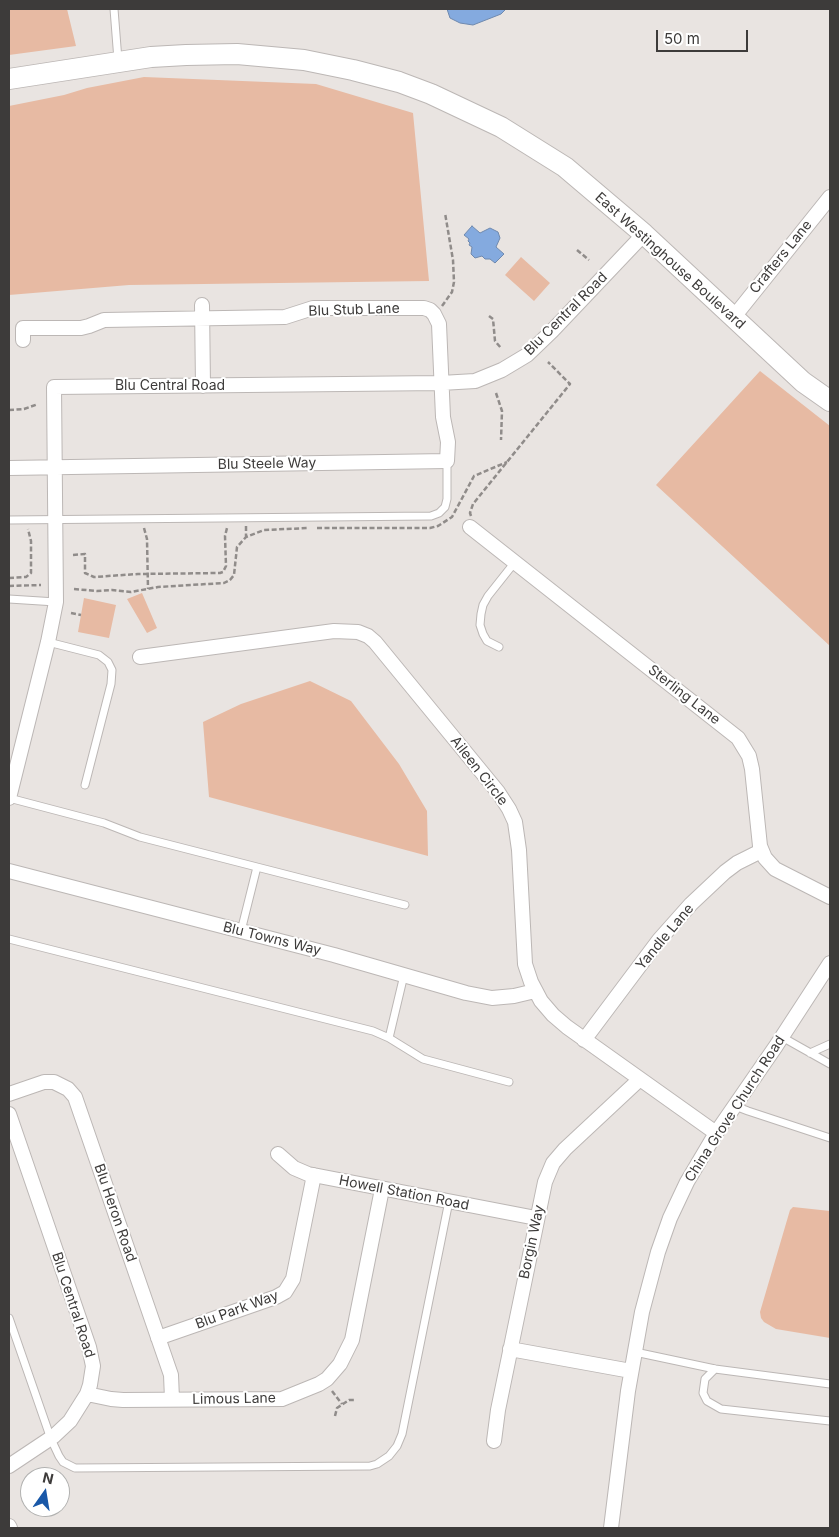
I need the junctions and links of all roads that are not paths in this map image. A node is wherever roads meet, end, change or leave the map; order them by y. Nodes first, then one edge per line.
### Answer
1 (114, 9) edge
2 (118, 62) junction
3 (9, 79) edge
4 (830, 198) edge
5 (644, 234) junction
6 (202, 311) junction
7 (733, 318) junction
8 (23, 340) dead end
9 (442, 384) junction
10 (203, 386) junction
11 (830, 401) edge
12 (447, 462) junction
13 (55, 467) junction
14 (9, 468) edge
15 (56, 519) junction
16 (9, 520) edge
17 (473, 524) road end
18 (515, 562) junction
19 (9, 599) edge
20 (56, 602) junction
21 (48, 642) junction
22 (499, 647) dead end
23 (140, 657) dead end
24 (85, 785) dead end
25 (9, 798) edge
26 (762, 850) junction
27 (257, 867) junction
28 (9, 871) edge
29 (830, 897) edge
30 (405, 905) dead end
31 (241, 931) junction
32 (9, 939) edge
33 (830, 963) edge
34 (404, 975) junction
35 (535, 991) junction
36 (782, 1036) junction
37 (389, 1038) junction
38 (584, 1040) junction
39 (830, 1044) edge
40 (810, 1053) junction
41 (830, 1064) edge
42 (640, 1079) junction
43 (509, 1082) dead end
44 (9, 1094) edge
45 (736, 1106) junction
46 (9, 1114) edge
47 (716, 1134) junction
48 (830, 1138) edge
49 (278, 1154) dead end
50 (314, 1175) junction
51 (382, 1189) junction
52 (449, 1201) junction
53 (536, 1218) junction
54 (9, 1318) edge
55 (158, 1338) junction
56 (510, 1349) junction
57 (635, 1352) junction
58 (715, 1369) junction
59 (631, 1371) junction
60 (830, 1384) edge
61 (87, 1394) junction
62 (172, 1399) junction
63 (830, 1421) edge
64 (51, 1438) junction
65 (494, 1442) dead end
66 (9, 1466) edge
67 (611, 1528) edge

1 - 2 lane
2 - 3 main road, East Westinghouse Boulevard
2 - 5 main road, East Westinghouse Boulevard
4 - 7 street, Crafters Lane
5 - 7 main road, East Westinghouse Boulevard
5 - 9 street, Blu Central Road
6 - 8 street, Blu Stub Lane
6 - 9 street, Blu Stub Lane
6 - 10 street
7 - 11 main road, East Westinghouse Boulevard
9 - 10 street, Blu Central Road
9 - 12 street
10 - 13 street, Blu Central Road
12 - 13 street, Blu Steele Way
12 - 15 lane
13 - 14 street, Blu Steele Way
13 - 15 street, Blu Central Road
15 - 16 lane
15 - 20 street, Blu Central Road
17 - 18 street, Sterling Lane
18 - 22 lane
18 - 26 street, Sterling Lane
19 - 20 lane
20 - 21 street, Blu Central Road
21 - 24 lane
21 - 25 street, Blu Central Road
23 - 35 street, Aileen Circle
25 - 27 lane
26 - 29 street, Sterling Lane
26 - 38 street, Yandle Lane
27 - 30 lane
27 - 31 lane
28 - 31 street, Blu Towns Way
31 - 34 street, Blu Towns Way
32 - 37 lane
33 - 36 street, China Grove Church Road
34 - 35 street, Blu Towns Way
34 - 37 lane
35 - 38 street, Aileen Circle
36 - 40 lane
36 - 45 street, China Grove Church Road
37 - 43 lane
38 - 42 street, Aileen Circle
39 - 40 lane
40 - 41 lane
42 - 47 street, Aileen Circle
42 - 53 street, Borgin Way
44 - 55 street, Blu Heron Road
45 - 47 street, China Grove Church Road
45 - 48 lane
46 - 61 street, Blu Central Road
47 - 57 street, China Grove Church Road
49 - 50 street, Howell Station Road
50 - 51 street, Howell Station Road
50 - 55 street, Blu Park Way
51 - 52 street, Howell Station Road
51 - 62 street, Limous Lane
52 - 53 street, Howell Station Road
52 - 64 lane
53 - 56 street, Borgin Way
54 - 64 lane
55 - 62 street, Blu Heron Road
56 - 59 street
56 - 65 street, Borgin Way
57 - 58 lane
57 - 59 street, China Grove Church Road
58 - 60 lane
58 - 63 lane
59 - 67 street, China Grove Church Road
61 - 62 street, Limous Lane
61 - 64 street, Blu Central Road
64 - 66 street, Blu Central Road

